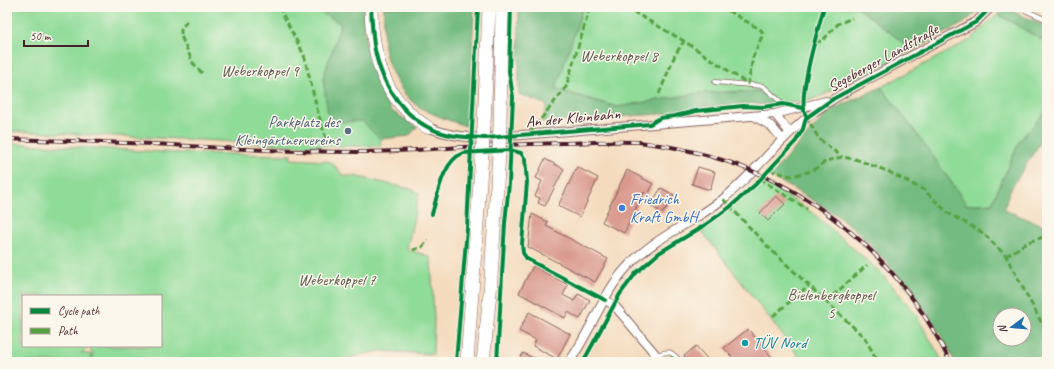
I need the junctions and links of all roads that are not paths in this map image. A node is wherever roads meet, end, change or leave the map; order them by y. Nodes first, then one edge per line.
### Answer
1 (371, 7) edge
2 (489, 7) edge
3 (502, 7) edge
4 (991, 7) edge
5 (1018, 7) edge
6 (1047, 20) edge
7 (715, 82) dead end
8 (832, 99) junction
9 (783, 104) dead end
10 (775, 114) junction
11 (754, 116) junction
12 (427, 126) joint
13 (790, 134) junction
14 (783, 140) junction
15 (605, 300) junction
16 (656, 355) joint
17 (679, 360) dead end
18 (467, 362) edge
19 (483, 362) edge
20 (569, 362) edge

1 - 12 highway
2 - 18 highway, bridge
3 - 19 highway, bridge
4 - 8 street, Segeberger Landstraße
5 - 6 lane
7 - 9 lane
8 - 10 street, An der Kleinbahn
8 - 13 street, Segeberger Landstraße
10 - 11 street, An der Kleinbahn
10 - 13 street
11 - 12 street, An der Kleinbahn
11 - 14 street
13 - 14 street, Segeberger Landstraße
14 - 15 street, Segeberger Landstraße
15 - 16 street
15 - 20 street, Segeberger Landstraße
16 - 17 lane

